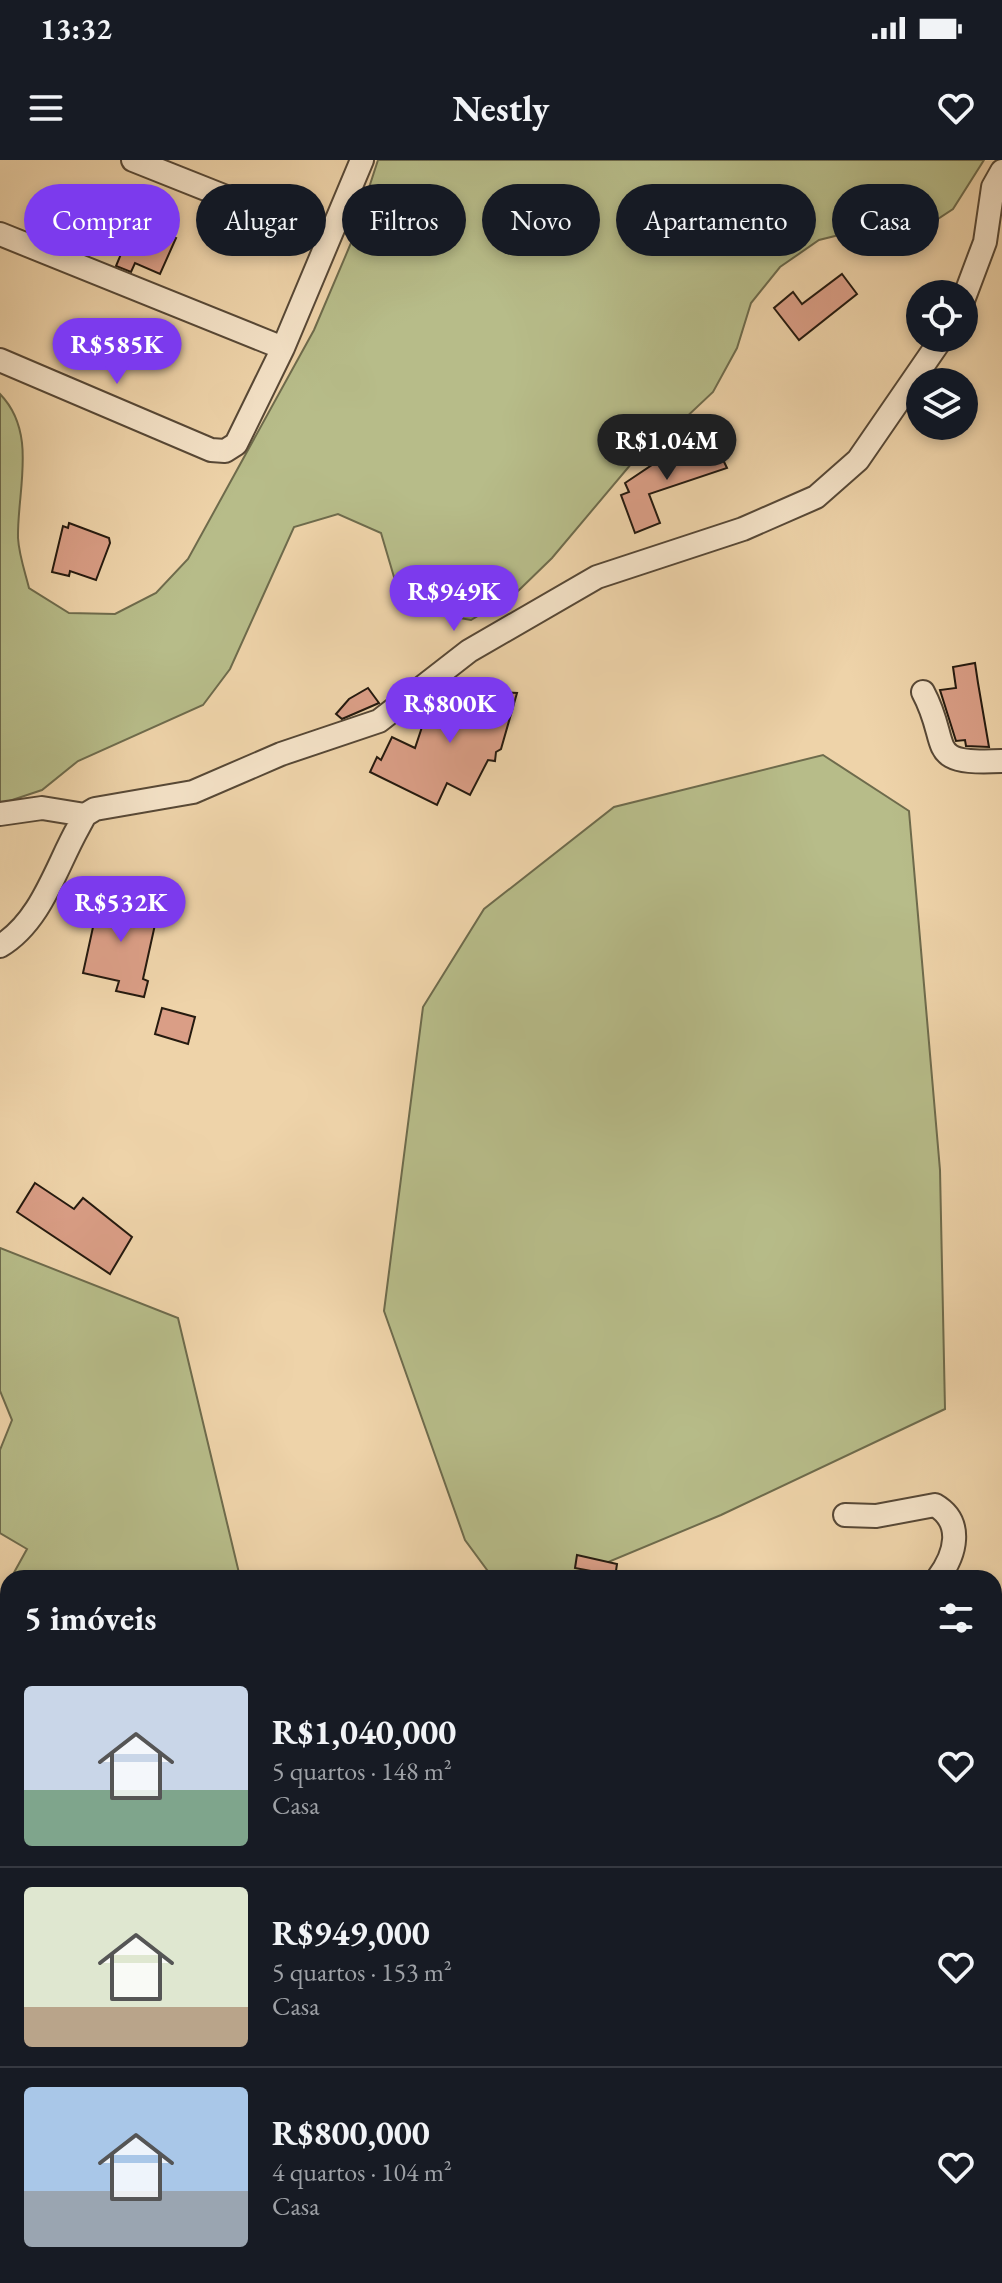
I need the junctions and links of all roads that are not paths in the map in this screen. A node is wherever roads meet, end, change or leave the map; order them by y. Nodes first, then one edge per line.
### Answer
1 (133, 160) edge
2 (196, 160) edge
3 (362, 160) edge
4 (1002, 171) edge
5 (187, 181) junction
6 (0, 234) edge
7 (329, 238) junction
8 (971, 280) edge
9 (283, 348) junction
10 (932, 352) edge
11 (0, 360) edge
12 (923, 692) dead end
13 (1002, 761) edge
14 (0, 814) edge
15 (85, 815) junction
16 (0, 946) edge
17 (845, 1515) dead end
18 (943, 1570) edge

1 - 5 street
2 - 5 street
3 - 7 street
4 - 8 street
5 - 7 street
6 - 9 street
7 - 9 street
9 - 11 street
10 - 15 street
12 - 13 street
14 - 15 street
15 - 16 street
17 - 18 street

